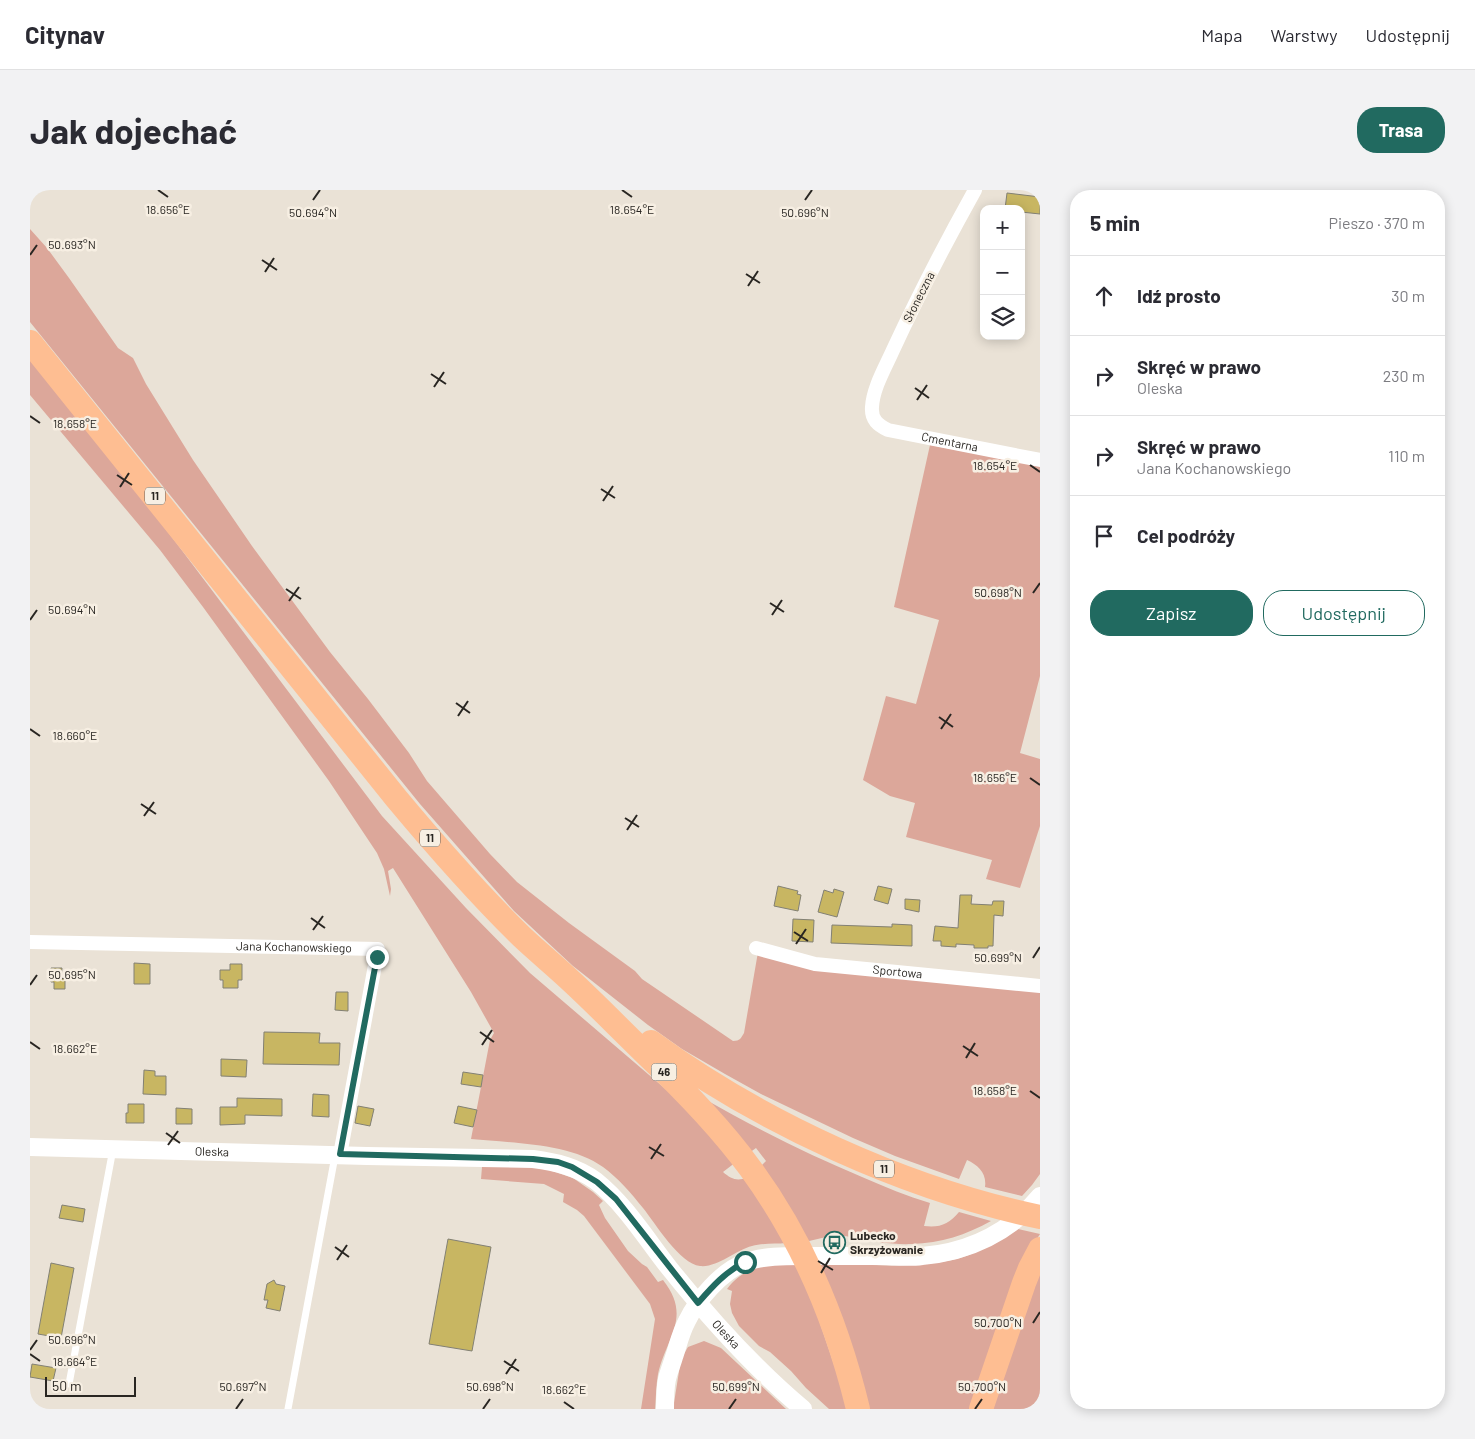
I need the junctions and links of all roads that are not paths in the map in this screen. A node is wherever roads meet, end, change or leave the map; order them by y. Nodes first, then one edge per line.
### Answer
1 (975, 190) edge
2 (30, 342) edge
3 (872, 407) joint
4 (1040, 460) edge
5 (30, 942) edge
6 (756, 948) dead end
7 (572, 982) junction
8 (1040, 986) edge
9 (30, 1147) edge
10 (113, 1149) junction
11 (337, 1154) junction
12 (1040, 1196) edge
13 (1040, 1217) edge
14 (1040, 1249) edge
15 (698, 1303) junction
16 (70, 1384) dead end
17 (288, 1409) edge
18 (664, 1409) edge
19 (803, 1409) edge
20 (858, 1409) edge
21 (981, 1409) edge

1 - 3 street, Słoneczna
2 - 7 highway, 11
3 - 4 street, Cmentarna
5 - 11 street, Jana Kochanowskiego
6 - 8 street, Sportowa
7 - 13 highway, 11
7 - 20 highway, 46
9 - 10 street, Oleska
10 - 11 street, Oleska
10 - 16 lane
11 - 15 street, Oleska
11 - 17 lane
12 - 15 street
14 - 21 highway
15 - 18 street
15 - 19 street, Oleska

